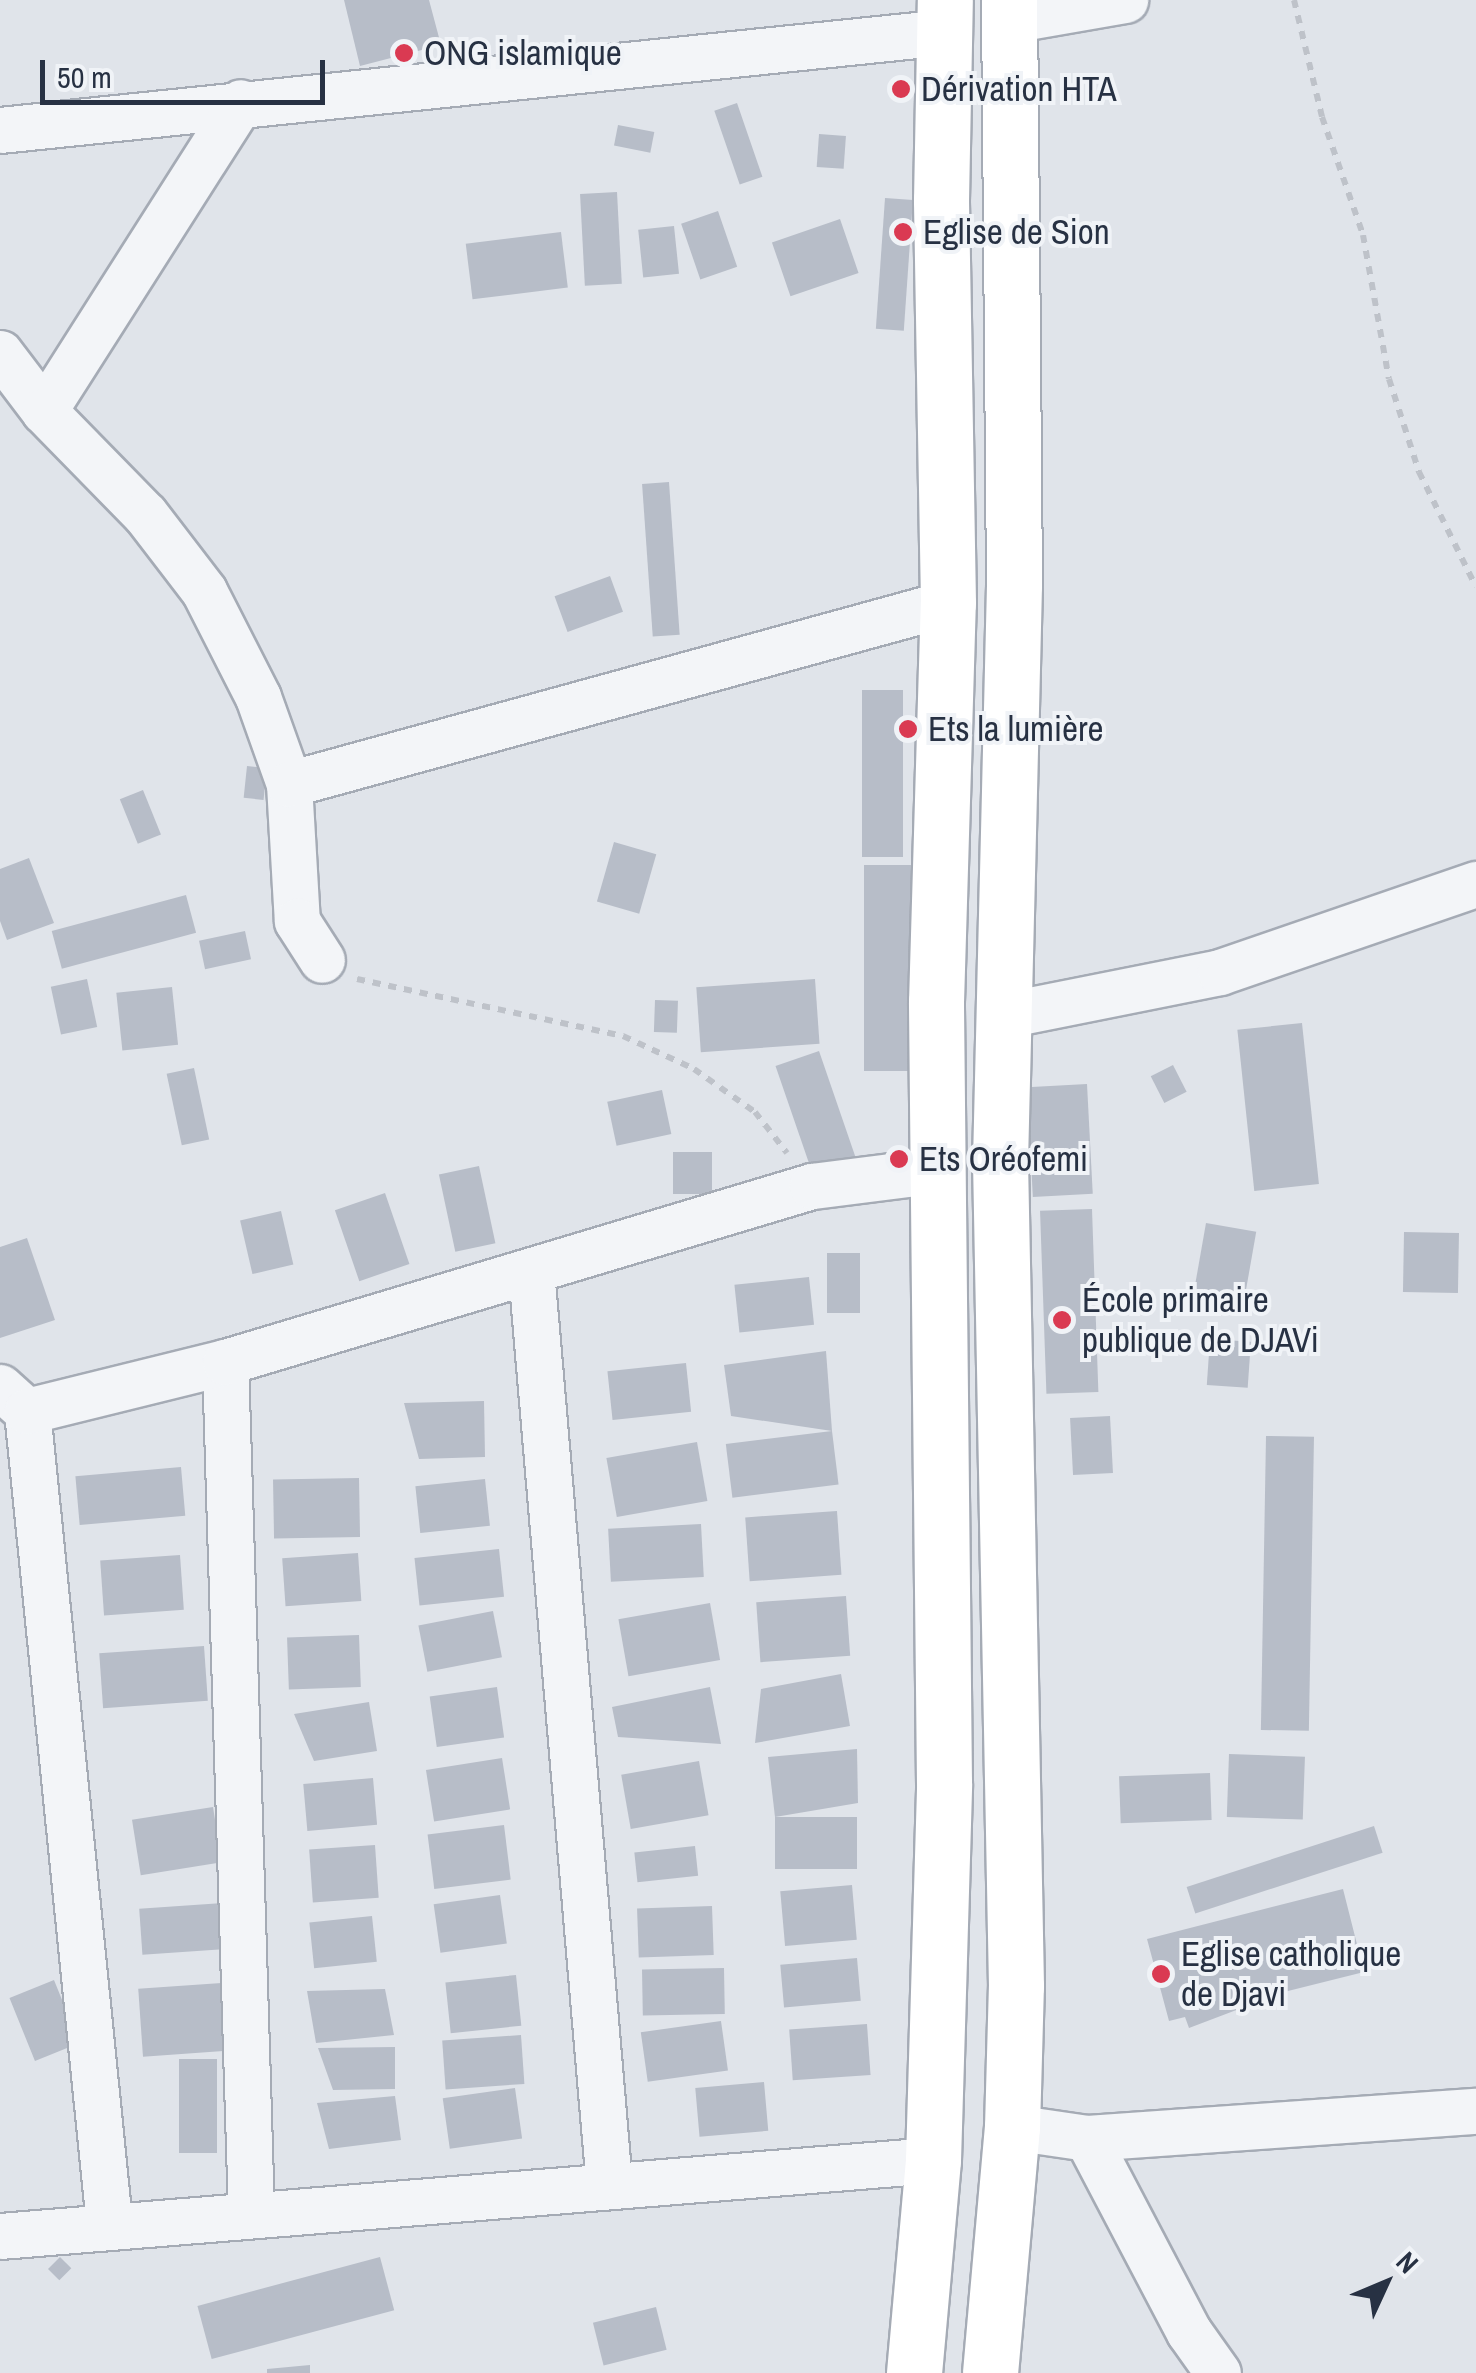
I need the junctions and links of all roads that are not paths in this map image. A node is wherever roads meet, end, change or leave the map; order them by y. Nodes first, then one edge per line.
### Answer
1 (1125, 0) edge
2 (1009, 10) edge
3 (945, 16) edge
4 (241, 102) junction
5 (0, 130) edge
6 (0, 353) edge
7 (44, 411) junction
8 (948, 603) junction
9 (289, 784) junction
10 (1476, 884) edge
11 (322, 960) road end
12 (1000, 1016) junction
13 (939, 1170) junction
14 (531, 1272) junction
15 (226, 1362) junction
16 (14, 1399) edge
17 (1476, 2111) edge
18 (1012, 2126) junction
19 (1087, 2138) junction
20 (932, 2160) junction
21 (609, 2184) junction
22 (251, 2215) junction
23 (109, 2223) junction
24 (0, 2236) edge
25 (914, 2373) edge
26 (990, 2373) edge
27 (1218, 2373) edge

1 - 2 street
2 - 12 main road
3 - 4 street
3 - 8 main road
4 - 5 street
4 - 7 street
6 - 7 street
7 - 9 street
8 - 9 street
8 - 13 main road
9 - 11 street
10 - 12 street
12 - 18 main road
13 - 14 street
13 - 20 main road
14 - 15 street
14 - 21 street
15 - 16 street
15 - 22 street
16 - 23 street
17 - 19 street
18 - 19 street
18 - 26 main road
19 - 27 street
20 - 21 street
20 - 25 main road
21 - 22 street
22 - 23 street
23 - 24 street

